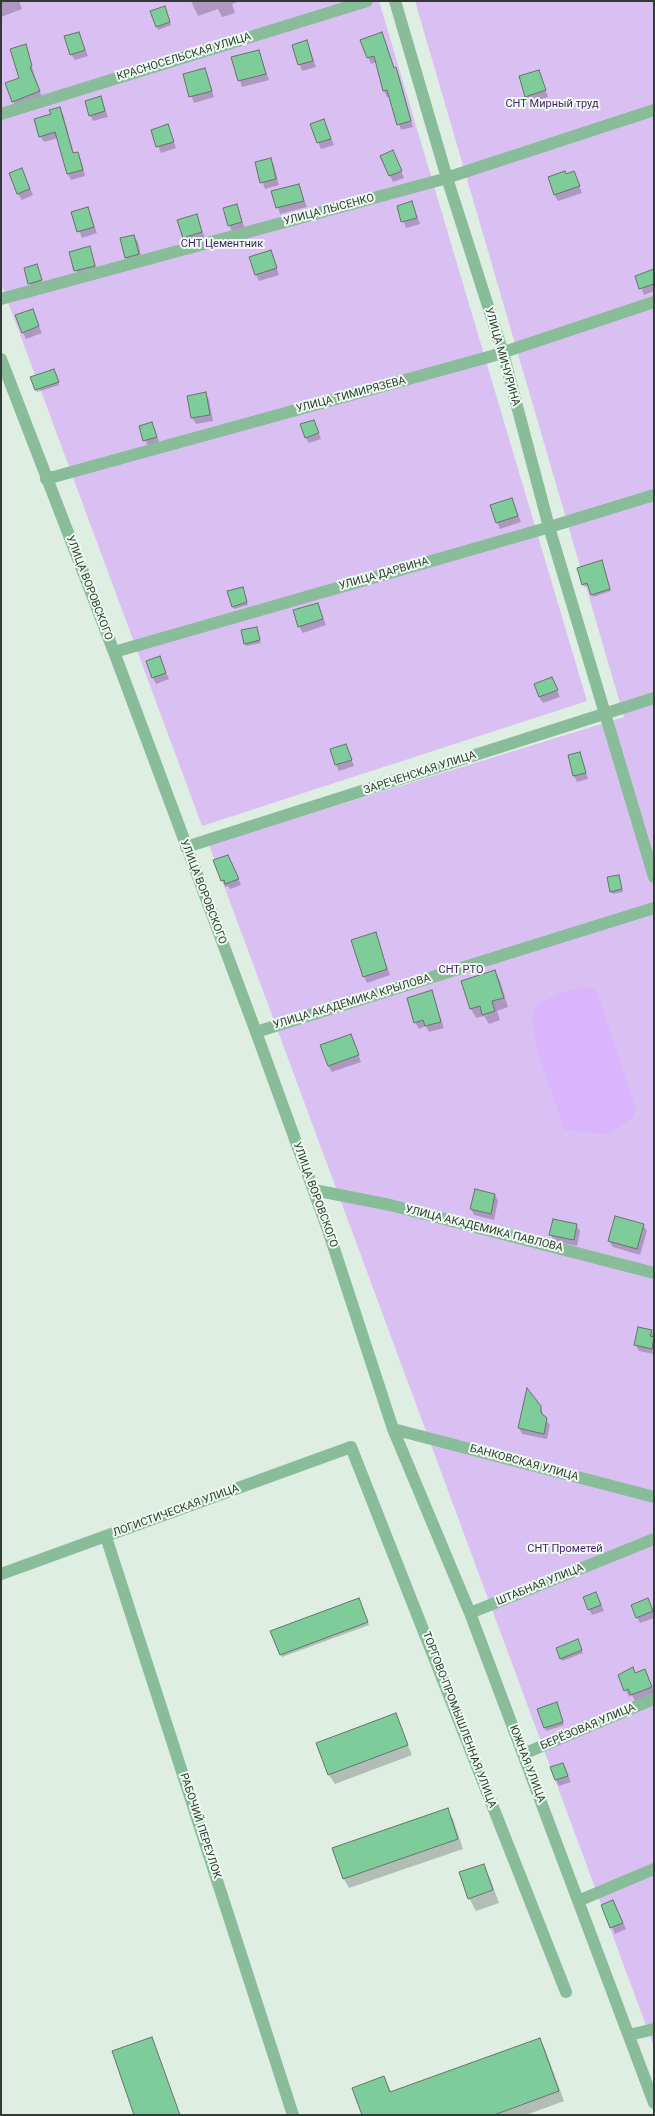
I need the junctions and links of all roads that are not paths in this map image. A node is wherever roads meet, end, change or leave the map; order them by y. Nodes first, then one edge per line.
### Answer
1 (367, 1) edge
2 (395, 1) edge
3 (654, 110) edge
4 (1, 114) edge
5 (447, 178) junction
6 (1, 299) edge
7 (654, 302) edge
8 (503, 352) junction
9 (1, 359) edge
10 (46, 479) junction
11 (654, 494) edge
12 (549, 527) junction
13 (114, 652) junction
14 (654, 698) edge
15 (605, 714) junction
16 (186, 847) junction
17 (654, 877) edge
18 (654, 908) edge
19 (256, 1032) junction
20 (314, 1190) junction
21 (654, 1273) edge
22 (393, 1429) junction
23 (351, 1447) joint
24 (654, 1497) edge
25 (106, 1537) junction
26 (654, 1539) edge
27 (1, 1574) edge
28 (470, 1613) junction
29 (654, 1699) edge
30 (523, 1754) junction
31 (654, 1869) edge
32 (578, 1901) junction
33 (566, 1992) dead end
34 (654, 2029) edge
35 (629, 2035) junction
36 (654, 2103) edge
37 (293, 2115) edge

1 - 4 street, КРАСНОСЕЛЬСКАЯ УЛИЦА
2 - 5 street, УЛИЦА МИЧУРИНА
3 - 5 street, УЛИЦА ЛЫСЕНКО
5 - 6 street, УЛИЦА ЛЫСЕНКО
5 - 8 street, УЛИЦА МИЧУРИНА
7 - 8 street, УЛИЦА ТИМИРЯЗЕВА
8 - 10 street, УЛИЦА ТИМИРЯЗЕВА
8 - 12 street, УЛИЦА МИЧУРИНА
9 - 10 street, УЛИЦА ВОРОВСКОГО
10 - 13 street, УЛИЦА ВОРОВСКОГО
11 - 12 street, УЛИЦА ДАРВИНА
12 - 13 street, УЛИЦА ДАРВИНА
12 - 15 street, УЛИЦА МИЧУРИНА
13 - 16 street, УЛИЦА ВОРОВСКОГО
14 - 15 street, ЗАРЕЧЕНСКАЯ УЛИЦА
15 - 16 street, ЗАРЕЧЕНСКАЯ УЛИЦА
15 - 17 street, УЛИЦА МИЧУРИНА
16 - 19 street, УЛИЦА ВОРОВСКОГО
18 - 19 street, УЛИЦА АКАДЕМИКА КРЫЛОВА
19 - 20 street, УЛИЦА ВОРОВСКОГО
20 - 21 street, УЛИЦА АКАДЕМИКА ПАВЛОВА
20 - 22 street, УЛИЦА ВОРОВСКОГО
22 - 24 street, БАНКОВСКАЯ УЛИЦА
22 - 28 street, ЮЖНАЯ УЛИЦА
23 - 25 street, ЛОГИСТИЧЕСКАЯ УЛИЦА
23 - 33 street, ТОРГОВО-ПРОМЫШЛЕННАЯ УЛИЦА
25 - 27 street, ЛОГИСТИЧЕСКАЯ УЛИЦА
25 - 37 street, РАБОЧИЙ ПЕРЕУЛОК
26 - 28 street, ШТАБНАЯ УЛИЦА
28 - 30 street, ЮЖНАЯ УЛИЦА
29 - 30 street, БЕРЁЗОВАЯ УЛИЦА
30 - 32 street, ЮЖНАЯ УЛИЦА
31 - 32 street
32 - 35 street, ЮЖНАЯ УЛИЦА
34 - 35 street
35 - 36 street, ЮЖНАЯ УЛИЦА

